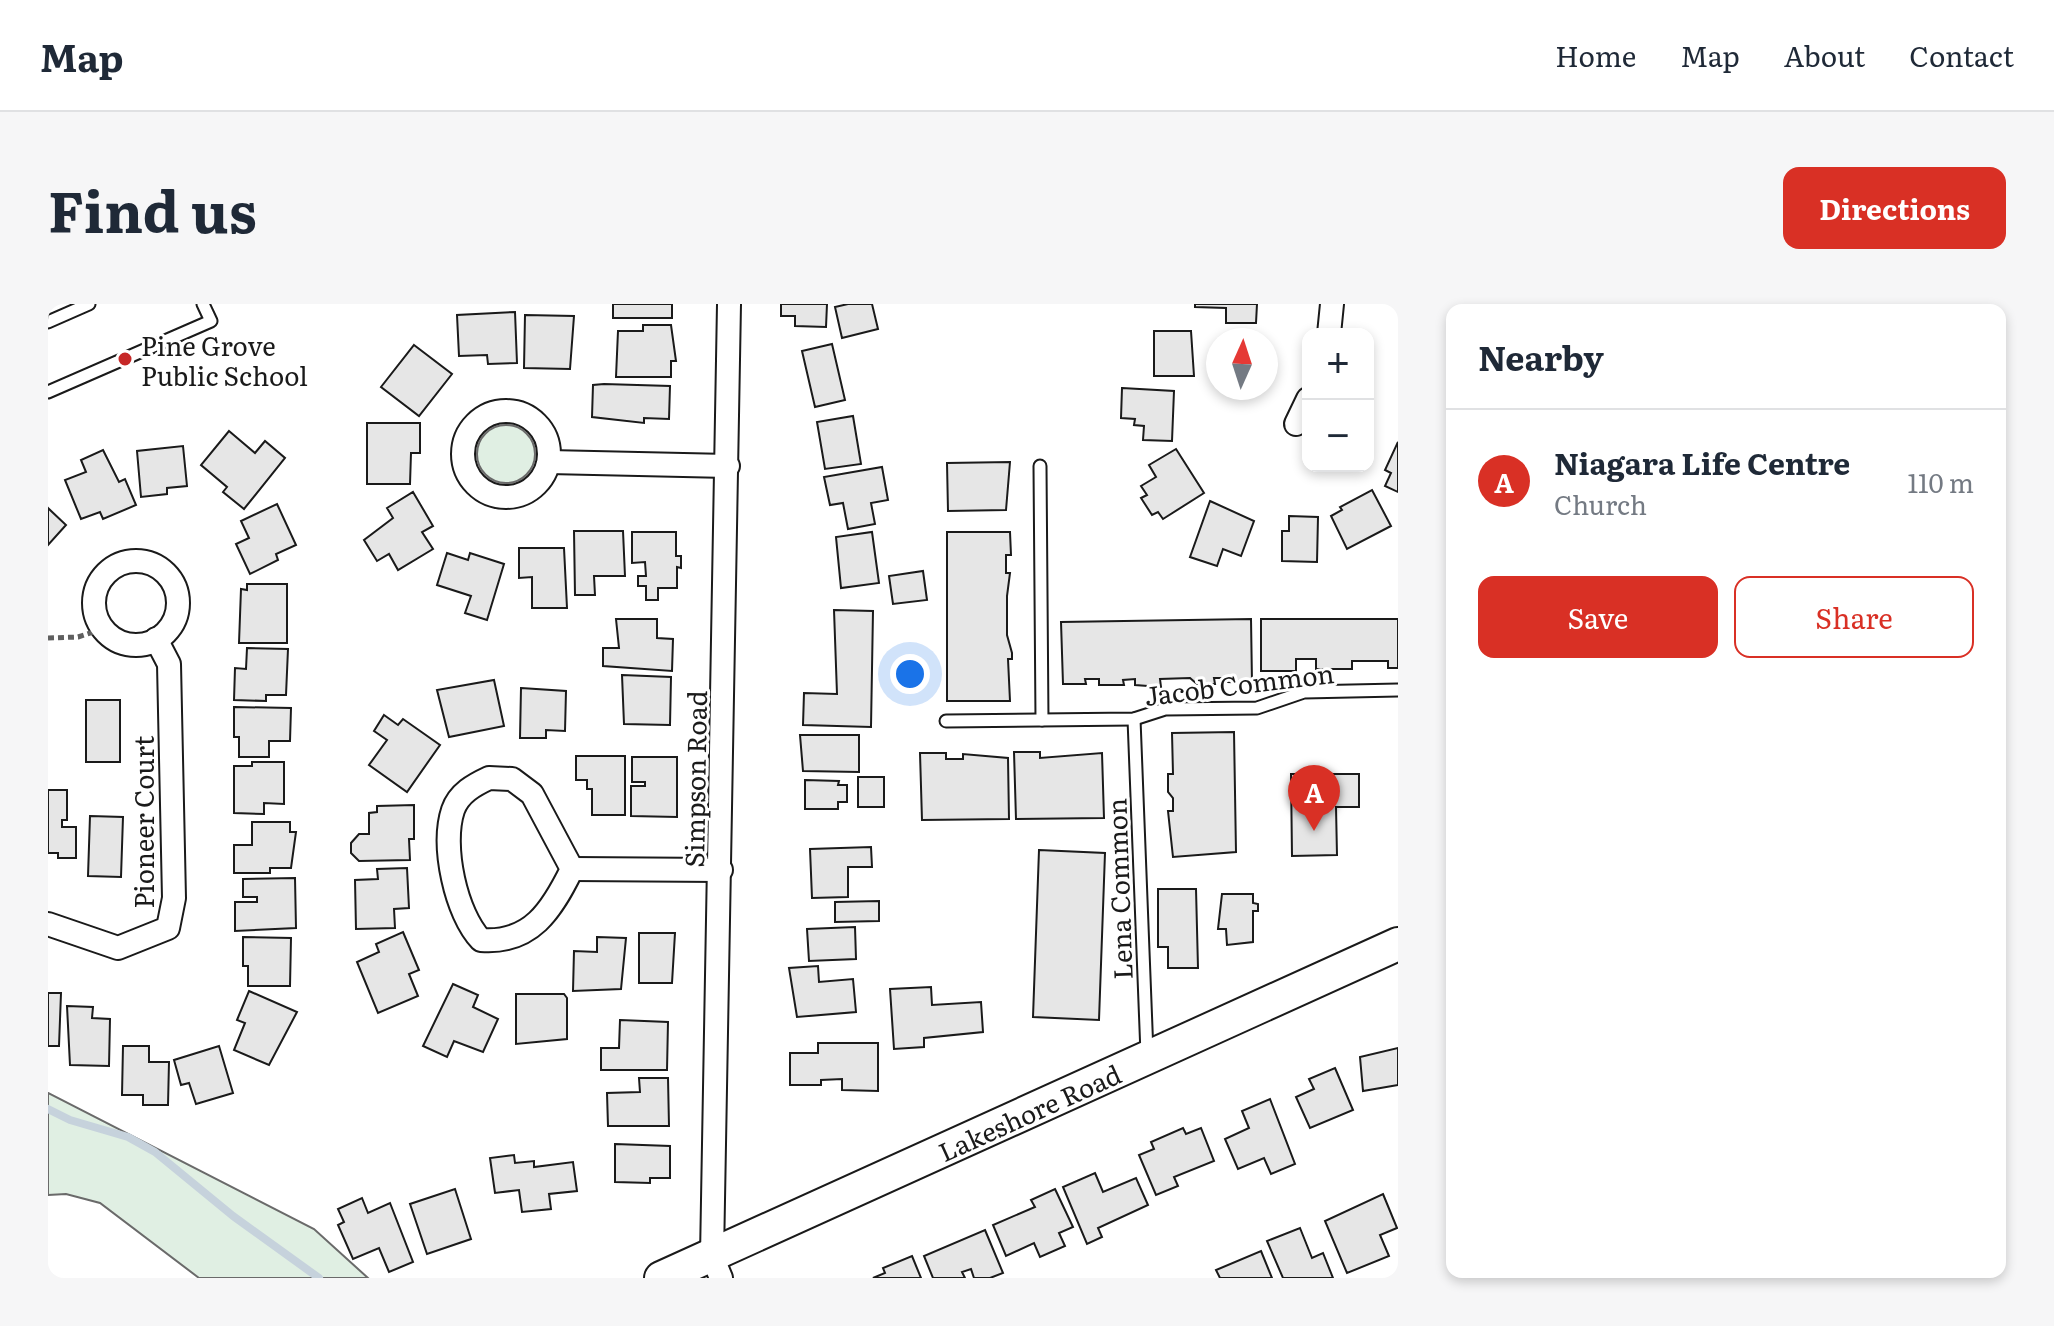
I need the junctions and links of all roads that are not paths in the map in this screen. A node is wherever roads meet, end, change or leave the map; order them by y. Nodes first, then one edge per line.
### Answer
1 (89, 304) edge
2 (203, 304) edge
3 (729, 304) edge
4 (1332, 304) edge
5 (48, 322) edge
6 (1330, 328) edge
7 (48, 392) edge
8 (1308, 400) edge
9 (1296, 424) dead end
10 (549, 462) dead end
11 (728, 466) junction
12 (1040, 466) dead end
13 (156, 639) junction
14 (1398, 690) edge
15 (1134, 719) junction
16 (1042, 720) junction
17 (946, 721) dead end
18 (572, 869) junction
19 (721, 870) junction
20 (48, 924) edge
21 (1398, 944) edge
22 (1147, 1059) junction
23 (716, 1267) edge
24 (661, 1278) edge

1 - 5 lane
2 - 7 lane
3 - 11 street, Simpson Road
4 - 6 street
8 - 9 street
10 - 11 street
11 - 19 street, Simpson Road
12 - 16 lane
13 - 13 street
13 - 20 street, Pioneer Court
14 - 15 lane, Jacob Common
15 - 16 lane, Jacob Common
15 - 22 lane, Lena Common
16 - 17 lane, Jacob Common
18 - 18 street
18 - 19 street
19 - 23 street, Simpson Road
21 - 22 main road, Lakeshore Road
22 - 23 main road, Lakeshore Road
23 - 24 main road, Lakeshore Road

